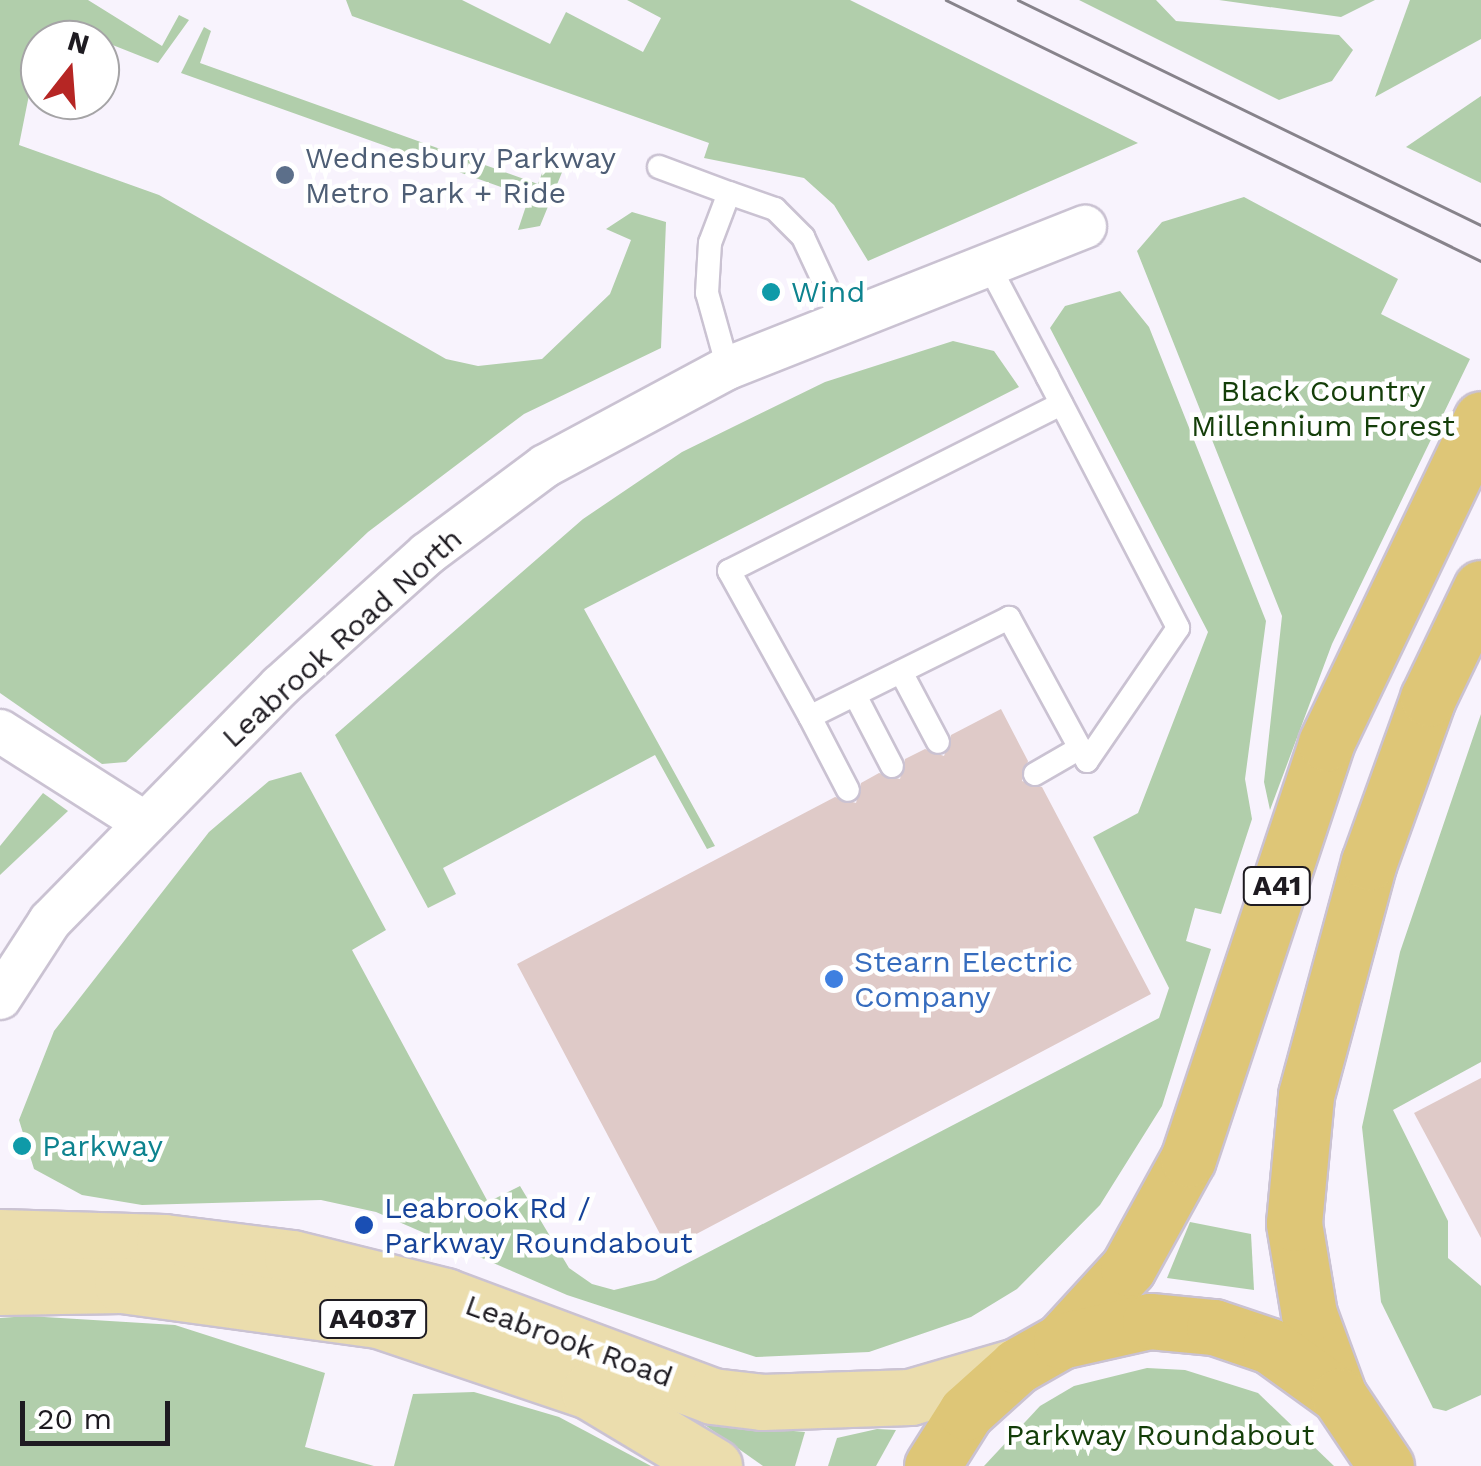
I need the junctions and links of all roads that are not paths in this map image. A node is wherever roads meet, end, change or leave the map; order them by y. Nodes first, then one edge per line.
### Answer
1 (659, 167) dead end
2 (729, 193) junction
3 (1086, 226) dead end
4 (987, 262) junction
5 (841, 319) junction
6 (728, 368) junction
7 (1061, 404) junction
8 (1481, 418) edge
9 (1481, 588) edge
10 (901, 672) junction
11 (854, 695) junction
12 (810, 717) junction
13 (0, 731) edge
14 (938, 742) dead end
15 (1080, 748) junction
16 (892, 766) dead end
17 (1035, 774) dead end
18 (848, 790) dead end
19 (144, 824) junction
20 (0, 998) edge
21 (0, 1237) edge
22 (0, 1261) edge
23 (0, 1287) edge
24 (278, 1303) junction
25 (1038, 1353) junction
26 (1338, 1396) junction
27 (1391, 1461) edge
28 (714, 1466) edge
29 (932, 1466) edge

1 - 2 lane
2 - 5 lane
2 - 6 lane
3 - 4 street, Leabrook Road North
4 - 5 street, Leabrook Road North
4 - 7 lane
5 - 6 street, Leabrook Road North
6 - 19 street, Leabrook Road North
7 - 12 lane
7 - 15 lane
8 - 25 highway, A41
9 - 26 highway, A41
10 - 11 lane
10 - 14 lane
10 - 15 lane
11 - 12 lane
11 - 16 lane
12 - 18 lane
13 - 19 street
15 - 17 lane
19 - 20 street, Leabrook Road North
21 - 25 main road, Leabrook Road / A4037
22 - 24 street
23 - 24 main road, Leabrook Road / A4037
24 - 28 main road, Leabrook Road / A4037
25 - 26 highway, A41
25 - 29 highway, A41
26 - 27 highway, A41

